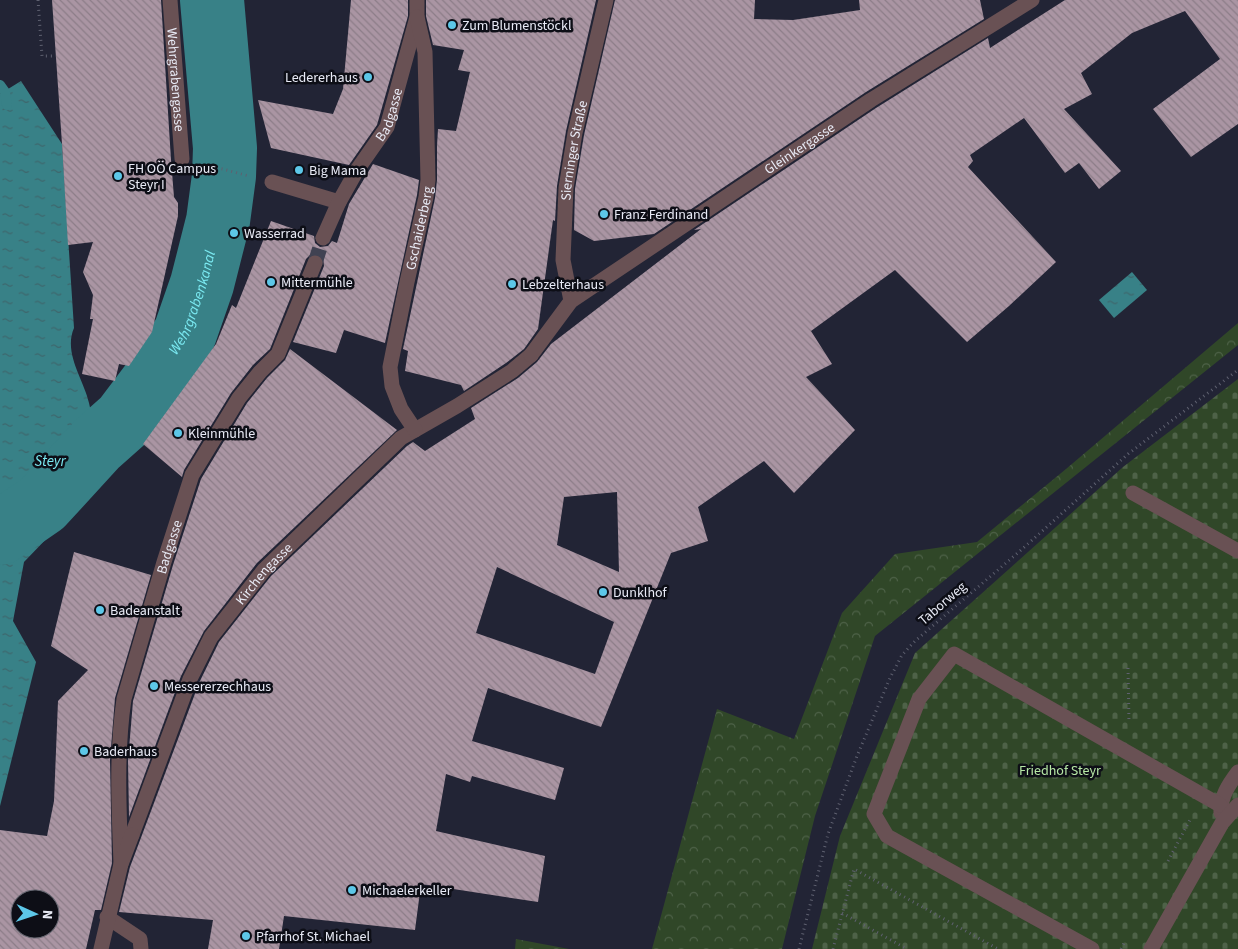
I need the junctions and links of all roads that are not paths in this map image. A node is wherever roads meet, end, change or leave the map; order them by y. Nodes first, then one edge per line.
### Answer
1 (170, 0) edge
2 (417, 0) edge
3 (606, 0) edge
4 (1032, 0) edge
5 (417, 17) junction
6 (182, 159) dead end
7 (272, 182) road end
8 (339, 202) junction
9 (323, 238) tunnel mouth
10 (315, 263) tunnel mouth
11 (571, 301) junction
12 (415, 430) junction
13 (1133, 492) dead end
14 (1238, 551) edge
15 (1238, 772) edge
16 (1220, 805) junction
17 (1238, 805) edge
18 (1222, 823) junction
19 (121, 864) junction
20 (108, 917) junction
21 (101, 949) edge
22 (141, 949) edge
23 (1092, 949) edge
24 (1151, 949) edge

1 - 6 street, Wehrgrabengasse
2 - 5 street
3 - 11 street, Sierninger Straße
4 - 11 street, Gleinkergasse
5 - 8 street, Badgasse
5 - 12 street, Gschaiderberg
7 - 8 street
8 - 9 street, Badgasse
10 - 19 street, Badgasse
11 - 12 street, Kirchengasse
12 - 19 street, Kirchengasse
13 - 14 street
15 - 16 street
16 - 18 street
16 - 23 street
17 - 18 street
18 - 24 street
19 - 20 street, Kirchengasse
20 - 21 street, Kirchengasse
20 - 22 street

